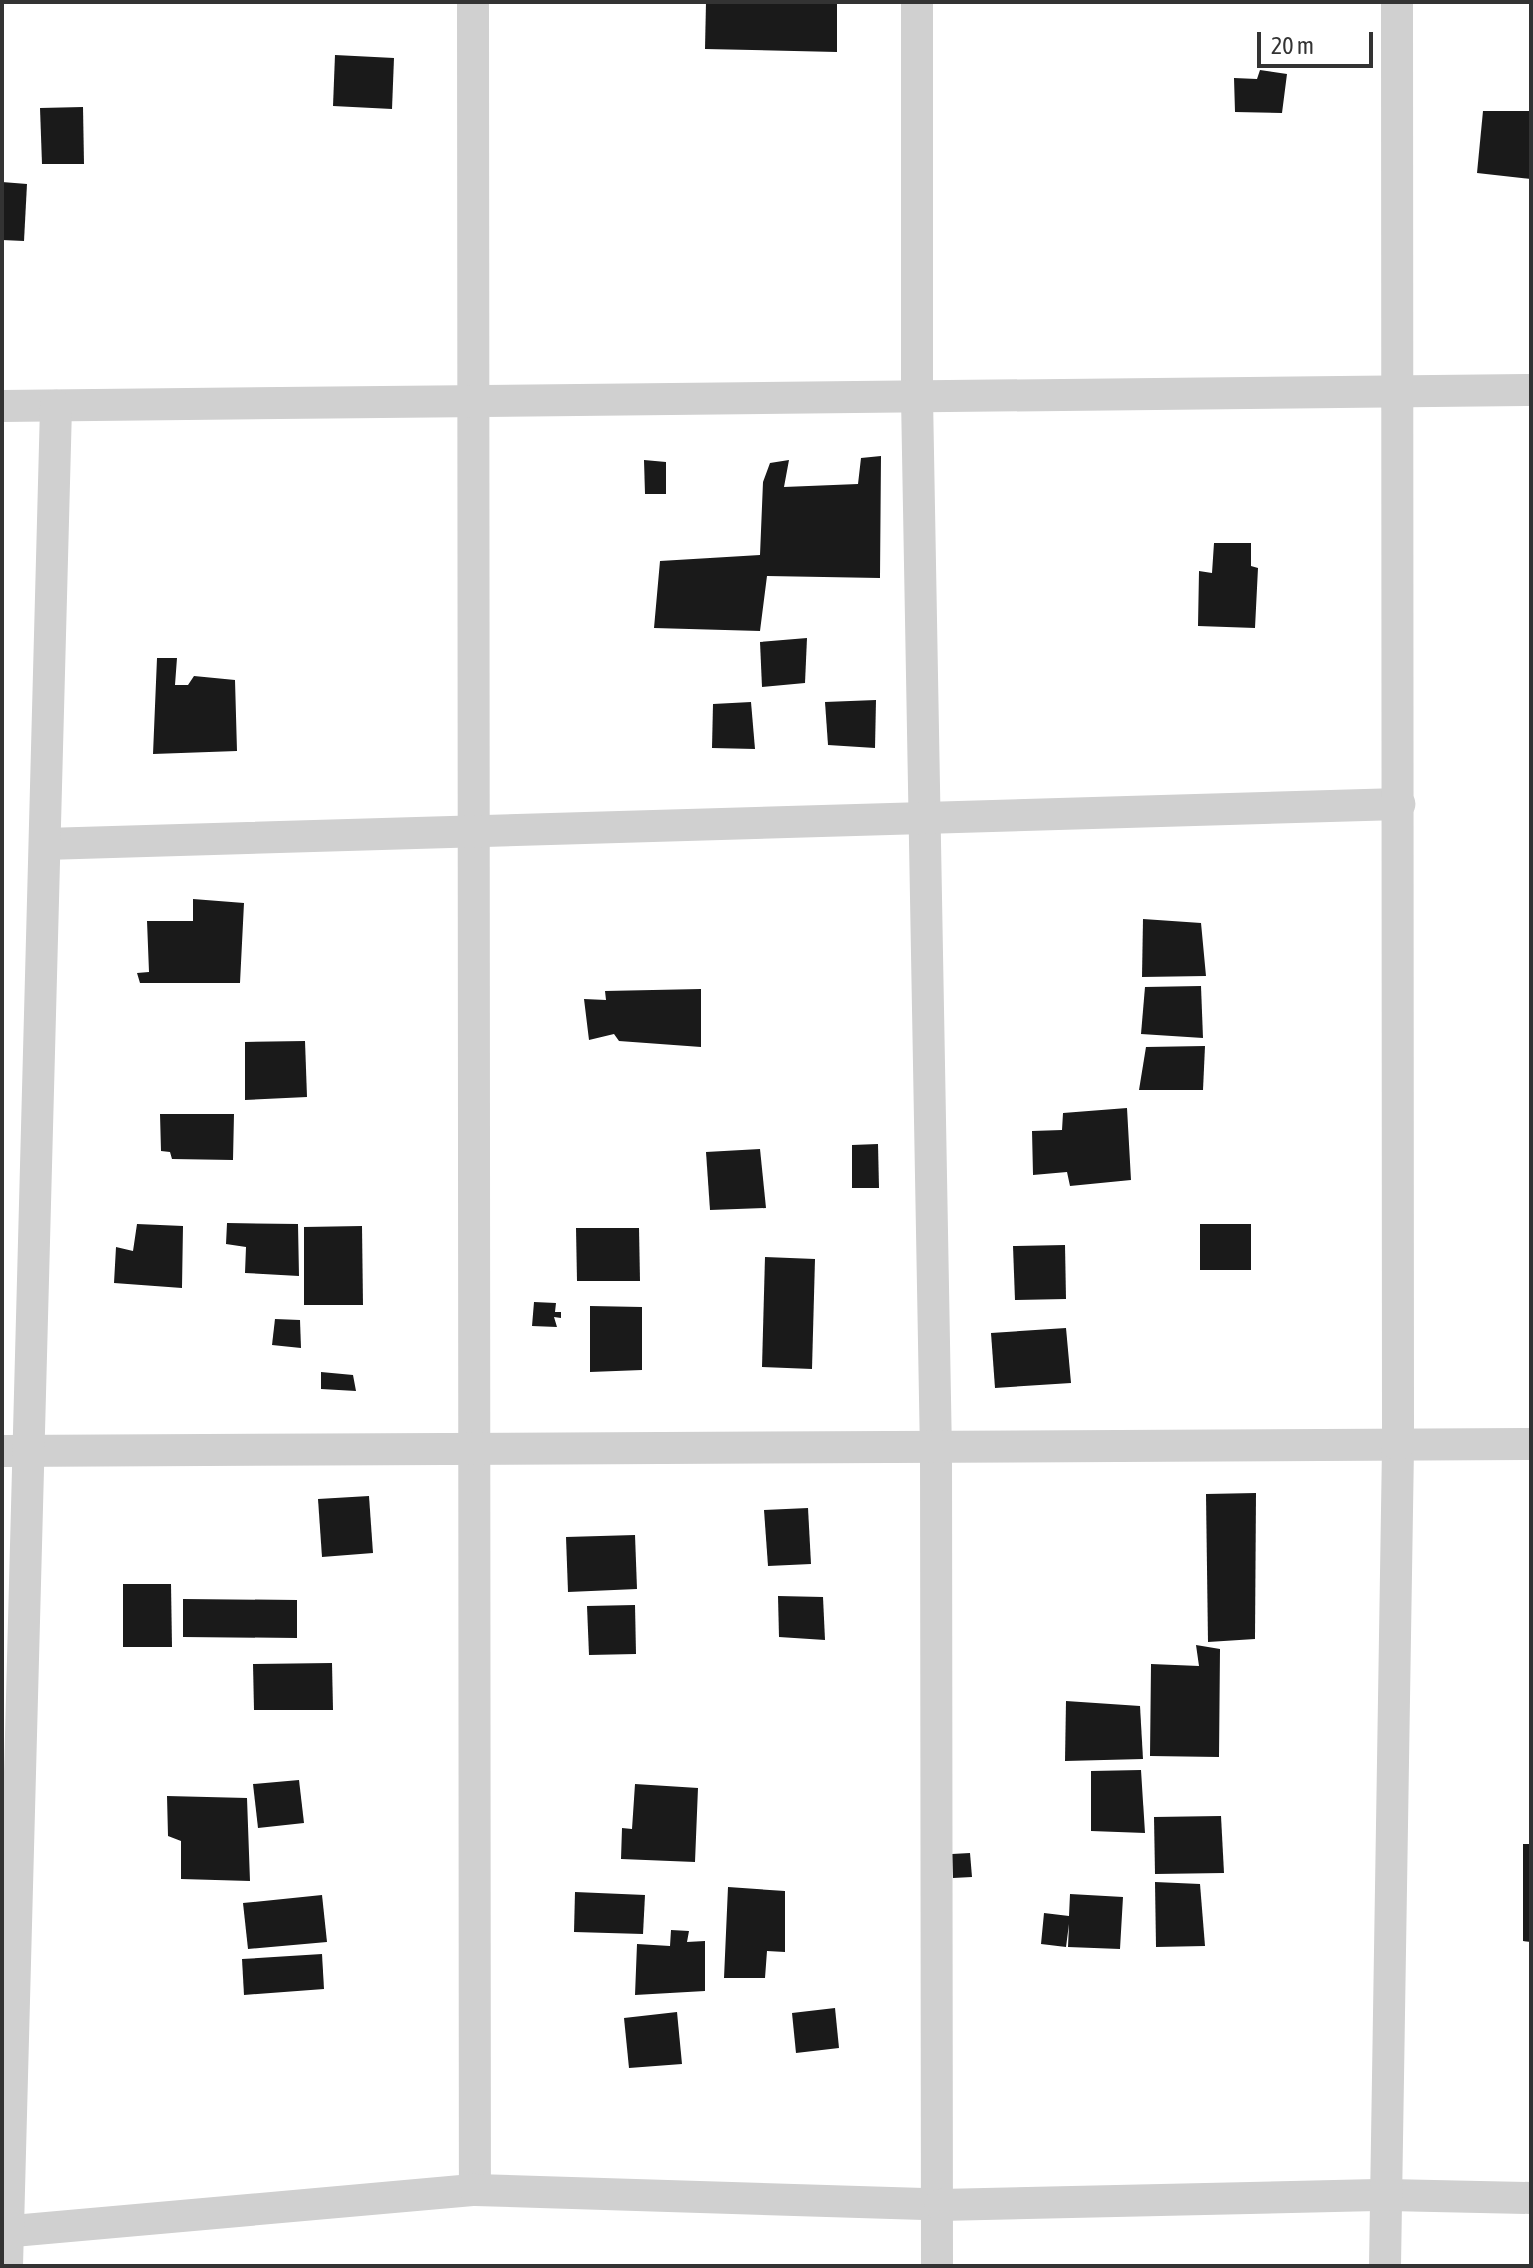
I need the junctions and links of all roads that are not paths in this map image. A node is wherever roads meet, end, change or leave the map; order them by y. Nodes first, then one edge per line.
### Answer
1 (473, 2) edge
2 (917, 2) edge
3 (1397, 2) edge
4 (1531, 390) edge
5 (1399, 392) junction
6 (917, 397) junction
7 (473, 402) junction
8 (2, 406) edge
9 (56, 406) junction
10 (1399, 804) junction
11 (925, 818) junction
12 (474, 832) junction
13 (45, 844) junction
14 (1531, 1444) edge
15 (1398, 1445) junction
16 (936, 1449) junction
17 (474, 1450) junction
18 (15, 1451) edge
19 (475, 2190) junction
20 (1388, 2195) junction
21 (1531, 2198) edge
22 (940, 2205) junction
23 (3, 2232) edge
24 (7, 2266) edge
25 (937, 2266) edge
26 (1385, 2266) edge

1 - 7 street
2 - 6 street
3 - 5 street
4 - 5 street
5 - 6 street
5 - 10 street
6 - 7 street
6 - 11 street
7 - 9 street
7 - 12 street
8 - 9 street
9 - 13 street
10 - 11 street
10 - 15 street
11 - 12 street
11 - 16 street
12 - 13 street
12 - 17 street
13 - 18 street
14 - 15 street
15 - 16 street
15 - 20 street
16 - 17 street
16 - 22 street
17 - 18 street
17 - 19 street
18 - 23 street
19 - 22 street
19 - 23 street
20 - 21 street
20 - 22 street
20 - 26 street
22 - 25 street
23 - 24 street

